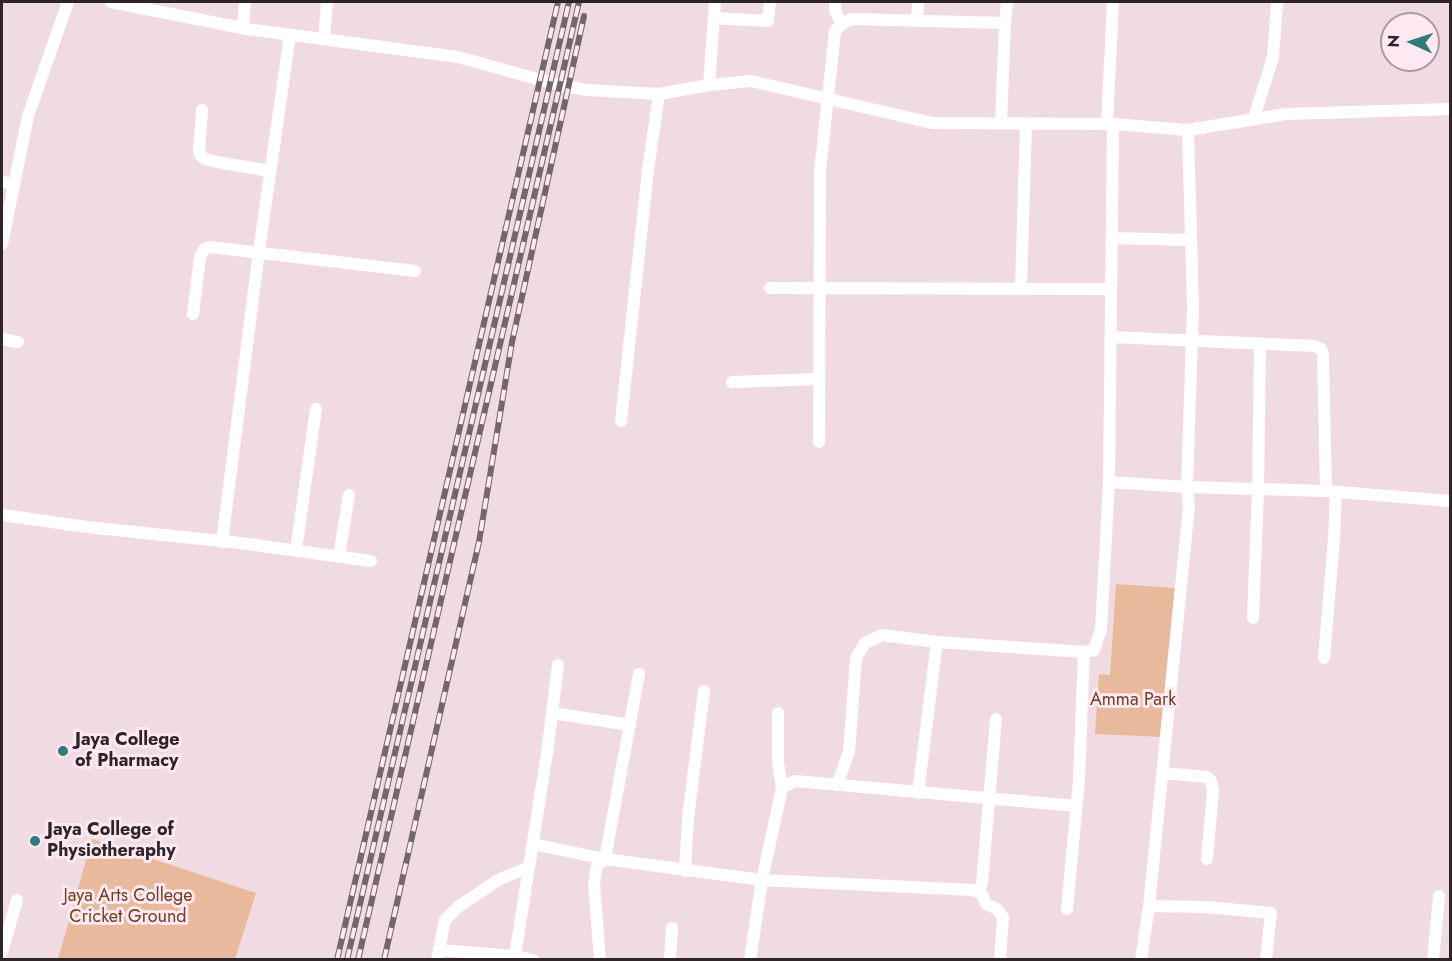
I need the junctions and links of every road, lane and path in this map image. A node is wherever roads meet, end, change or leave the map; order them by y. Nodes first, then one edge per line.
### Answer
1 (68, 2) edge
2 (111, 2) edge
3 (245, 2) edge
4 (327, 2) edge
5 (715, 2) edge
6 (770, 2) edge
7 (835, 2) edge
8 (918, 2) edge
9 (1006, 2) edge
10 (1113, 2) edge
11 (1277, 2) edge
12 (714, 18) junction
13 (916, 21) junction
14 (842, 24) junction
15 (1005, 24) junction
16 (243, 28) junction
17 (290, 35) junction
18 (324, 39) junction
19 (709, 85) junction
20 (659, 94) junction
21 (828, 99) junction
22 (1450, 109) edge
23 (202, 110) dead end
24 (1254, 118) junction
25 (1001, 123) junction
26 (1026, 124) junction
27 (1110, 124) junction
28 (1188, 130) junction
29 (270, 171) junction
30 (8, 183) edge
31 (1112, 238) junction
32 (1191, 240) junction
33 (2, 244) edge
34 (259, 251) junction
35 (415, 271) dead end
36 (1021, 287) junction
37 (770, 288) dead end
38 (819, 288) junction
39 (1111, 289) junction
40 (193, 314) dead end
41 (1110, 337) junction
42 (2, 339) edge
43 (1192, 340) junction
44 (18, 342) dead end
45 (1260, 344) junction
46 (819, 379) junction
47 (732, 382) dead end
48 (315, 409) dead end
49 (621, 421) dead end
50 (819, 442) dead end
51 (1109, 482) junction
52 (1187, 487) junction
53 (1258, 489) junction
54 (1331, 492) junction
55 (350, 495) dead end
56 (1450, 501) edge
57 (2, 515) edge
58 (222, 542) junction
59 (296, 550) junction
60 (339, 556) junction
61 (371, 561) dead end
62 (1253, 618) dead end
63 (937, 642) junction
64 (1084, 652) junction
65 (1324, 658) dead end
66 (558, 665) dead end
67 (639, 674) dead end
68 (704, 691) dead end
69 (552, 712) junction
70 (778, 713) dead end
71 (996, 719) dead end
72 (630, 725) junction
73 (1162, 772) junction
74 (837, 785) junction
75 (782, 788) junction
76 (918, 794) junction
77 (988, 799) junction
78 (1076, 806) junction
79 (532, 844) junction
80 (605, 859) junction
81 (1207, 859) dead end
82 (529, 867) junction
83 (685, 870) junction
84 (762, 880) junction
85 (982, 884) dead end
86 (1439, 896) dead end
87 (17, 900) dead end
88 (1149, 906) junction
89 (1067, 909) dead end
90 (672, 928) dead end
91 (2, 952) edge
92 (438, 955) edge
93 (515, 956) junction
94 (533, 960) edge
95 (600, 960) edge
96 (670, 960) edge
97 (750, 960) edge
98 (1000, 960) edge
99 (1141, 960) edge
100 (1266, 960) edge
101 (1434, 960) edge

1 - 30 street
2 - 16 street
3 - 16 street
4 - 18 street
5 - 12 street
6 - 12 street
7 - 14 street
8 - 13 street
9 - 15 street
10 - 27 street
11 - 24 street
12 - 19 street
13 - 14 street
13 - 15 street
14 - 21 street
15 - 25 street
16 - 17 street
17 - 18 street
17 - 29 street
18 - 20 street
19 - 20 street
19 - 21 street
20 - 49 street
21 - 25 street
21 - 38 street
22 - 24 street
23 - 29 street
24 - 28 street
25 - 26 street
26 - 27 street
26 - 36 street
27 - 28 street
27 - 31 street
28 - 32 street
29 - 34 street
30 - 33 street
31 - 32 street
31 - 39 street
32 - 43 street
34 - 35 street
34 - 40 street
34 - 58 street
36 - 38 street
36 - 39 street
37 - 38 street
38 - 46 street
39 - 41 street
41 - 43 street
41 - 51 street
42 - 44 street
43 - 45 street
43 - 52 street
45 - 53 street
45 - 54 street
46 - 47 street
46 - 50 street
48 - 59 street
51 - 52 street
51 - 64 street
52 - 53 street
52 - 73 street
53 - 54 street
53 - 62 street
54 - 56 street
54 - 65 street
55 - 60 street
57 - 58 street
58 - 59 street
59 - 60 street
60 - 61 street
63 - 64 street
63 - 74 street
63 - 76 street
64 - 78 street
66 - 69 street
67 - 72 street
68 - 83 street
69 - 72 street
69 - 79 street
70 - 75 street
71 - 77 street
72 - 80 street
73 - 81 street
73 - 88 street
74 - 75 street
74 - 76 street
75 - 84 street
76 - 77 street
77 - 78 street
77 - 85 street
78 - 89 street
79 - 80 street
79 - 82 street
80 - 83 street
80 - 95 street
82 - 92 street
82 - 93 street
83 - 84 street
84 - 97 street
84 - 98 street
86 - 101 street
87 - 91 street
88 - 99 street
88 - 100 street
90 - 96 street
92 - 93 street
93 - 94 street

